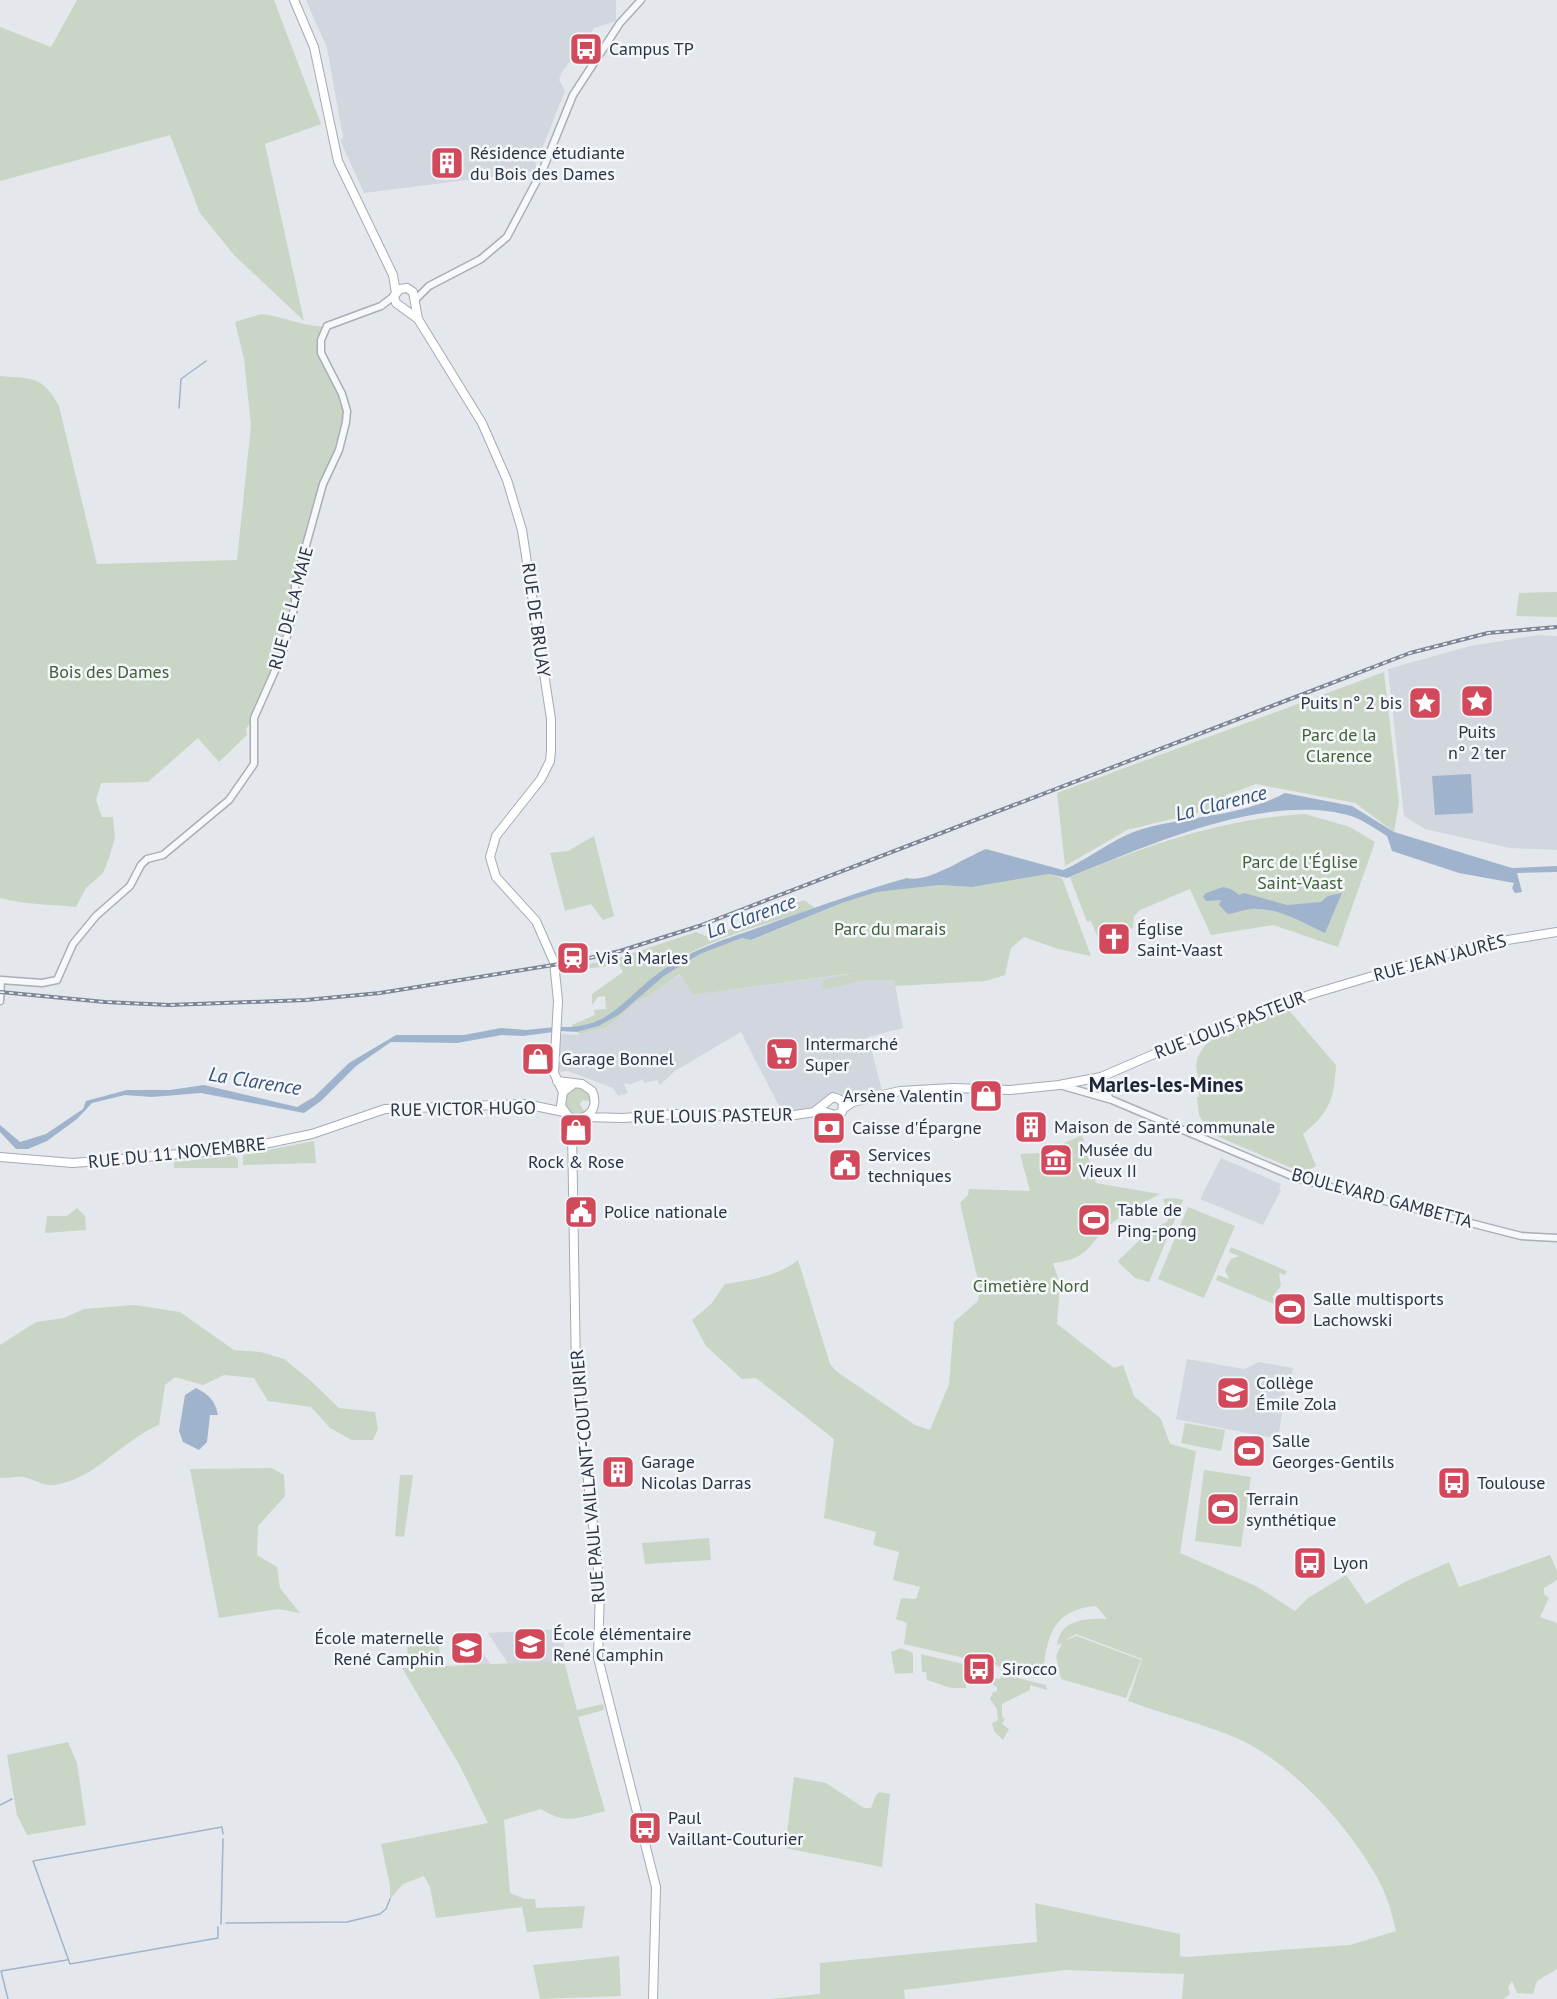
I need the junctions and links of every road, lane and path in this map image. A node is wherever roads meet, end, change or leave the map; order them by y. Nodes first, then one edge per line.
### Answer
1 (294, 0) edge
2 (641, 0) edge
3 (393, 275) junction
4 (429, 286) junction
5 (407, 288) junction
6 (395, 294) junction
7 (414, 301) junction
8 (381, 306) junction
9 (402, 308) junction
10 (418, 319) junction
11 (1557, 932) edge
12 (1, 979) edge
13 (1325, 990) joint
14 (0, 1001) edge
15 (1101, 1077) junction
16 (1092, 1079) junction
17 (557, 1081) junction
18 (572, 1085) junction
19 (1059, 1085) junction
20 (1094, 1093) junction
21 (562, 1096) junction
22 (1112, 1100) junction
23 (826, 1103) junction
24 (842, 1105) junction
25 (594, 1106) junction
26 (547, 1107) junction
27 (814, 1112) junction
28 (565, 1113) junction
29 (828, 1113) junction
30 (583, 1118) junction
31 (611, 1118) junction
32 (345, 1122) joint
33 (572, 1129) junction
34 (0, 1157) edge
35 (1557, 1238) edge
36 (652, 1999) edge

1 - 3 main road
2 - 4 street
3 - 5 main road
3 - 6 main road
4 - 5 street
4 - 7 street
5 - 6 main road
5 - 7 main road
6 - 8 street
6 - 9 main road
7 - 9 main road
7 - 10 main road
8 - 9 street
8 - 12 street, RUE DE LA MAIE
9 - 10 main road
10 - 17 main road, RUE DE BRUAY
11 - 13 main road, RUE JEAN JAURÈS
12 - 14 street
13 - 15 main road, RUE LOUIS PASTEUR
15 - 16 main road, RUE LOUIS PASTEUR
15 - 22 street
16 - 19 main road, RUE LOUIS PASTEUR
16 - 20 street
17 - 18 main road
17 - 21 main road
18 - 21 main road
18 - 25 main road
19 - 20 street, BOULEVARD GAMBETTA
19 - 24 main road, RUE LOUIS PASTEUR
20 - 22 street, BOULEVARD GAMBETTA
21 - 26 main road, RUE VICTOR HUGO
21 - 28 main road
22 - 35 street, BOULEVARD GAMBETTA
23 - 24 main road
23 - 27 main road, RUE LOUIS PASTEUR
23 - 29 main road
24 - 29 main road, RUE LOUIS PASTEUR
25 - 30 main road
25 - 31 main road, RUE LOUIS PASTEUR
26 - 28 main road, RUE VICTOR HUGO
26 - 32 main road, RUE VICTOR HUGO
27 - 29 main road, RUE LOUIS PASTEUR
27 - 31 main road, RUE LOUIS PASTEUR
28 - 30 main road
28 - 33 main road
30 - 31 main road, RUE LOUIS PASTEUR
30 - 33 main road
32 - 34 main road, RUE DU 11 NOVEMBRE
33 - 36 main road, RUE PAUL VAILLANT-COUTURIER

